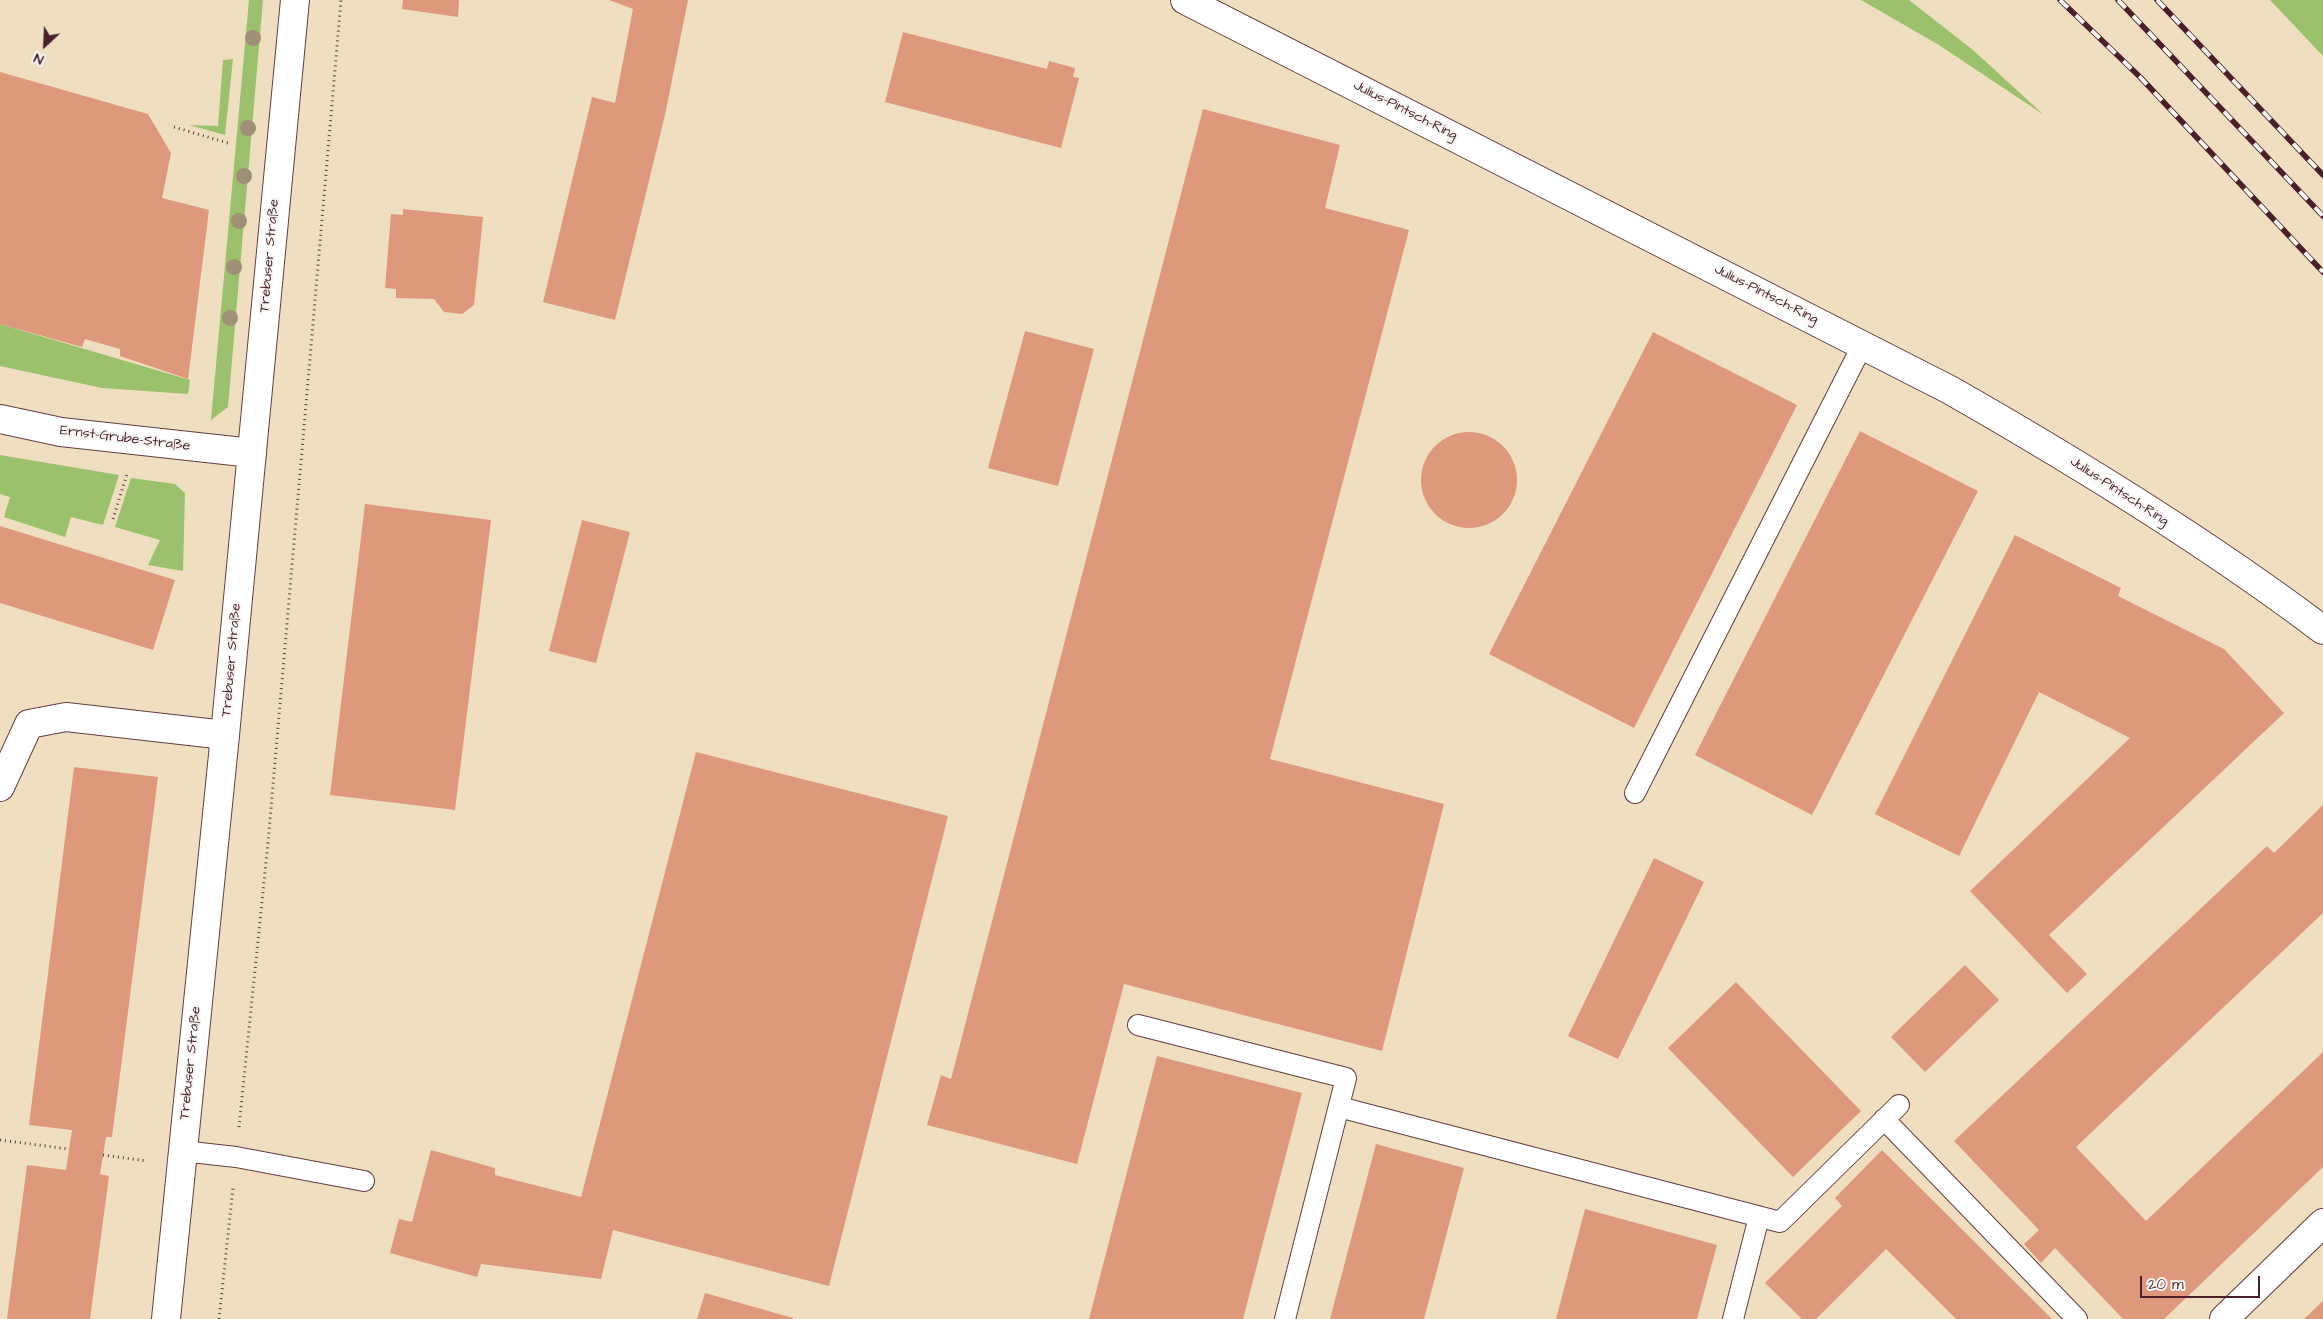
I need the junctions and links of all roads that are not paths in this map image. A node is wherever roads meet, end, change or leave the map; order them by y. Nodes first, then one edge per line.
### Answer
1 (295, 0) edge
2 (1185, 0) edge
3 (1863, 344) junction
4 (0, 419) edge
5 (252, 453) junction
6 (2323, 630) edge
7 (225, 735) junction
8 (0, 787) edge
9 (1635, 793) dead end
10 (1138, 1025) dead end
11 (1899, 1105) dead end
12 (1339, 1107) junction
13 (1884, 1119) junction
14 (182, 1159) junction
15 (364, 1181) dead end
16 (1759, 1217) junction
17 (2323, 1223) edge
18 (166, 1319) edge
19 (1285, 1319) edge
20 (1733, 1319) edge
21 (2077, 1319) edge
22 (2224, 1319) edge

1 - 5 street, Trebuser Straße
2 - 3 street, Julius-Pintsch-Ring
3 - 6 street, Julius-Pintsch-Ring
3 - 9 lane
4 - 5 street, Ernst-Grube-Straße
5 - 7 street, Trebuser Straße
7 - 8 street
7 - 14 street, Trebuser Straße
10 - 12 lane
11 - 13 lane
12 - 16 lane
12 - 19 lane
13 - 16 lane
13 - 21 lane
14 - 15 lane
14 - 18 street, Trebuser Straße
16 - 20 lane
17 - 22 street

